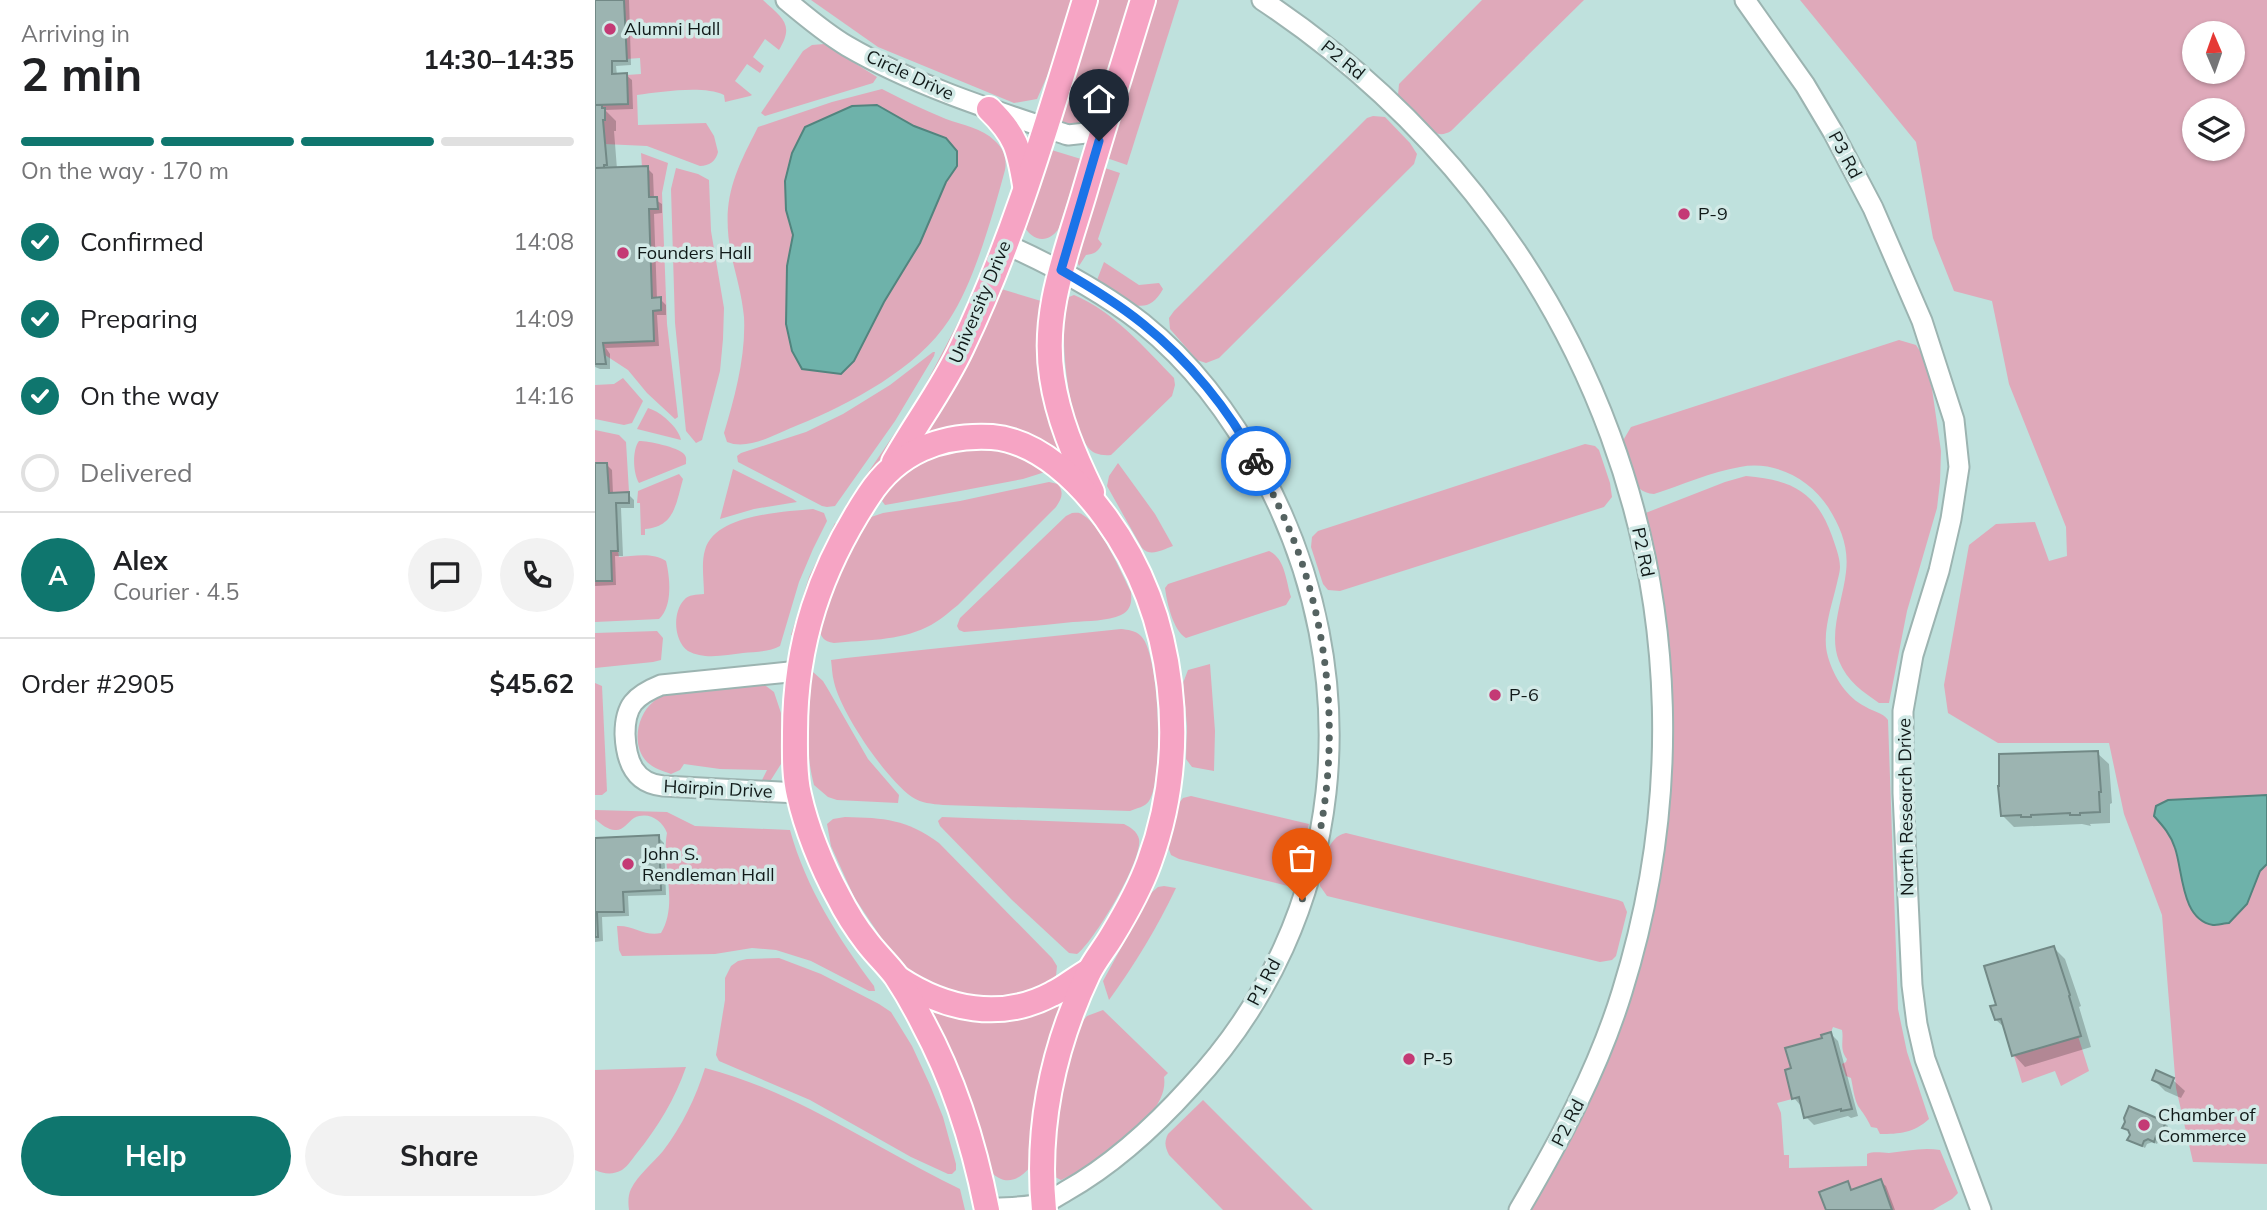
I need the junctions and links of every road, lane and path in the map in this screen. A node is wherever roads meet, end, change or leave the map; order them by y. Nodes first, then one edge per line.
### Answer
1 (786, 0) edge
2 (1085, 0) edge
3 (1143, 0) edge
4 (1262, 0) edge
5 (1745, 0) edge
6 (989, 109) junction
7 (1105, 123) junction
8 (1045, 127) junction
9 (1025, 186) junction
10 (1005, 244) junction
11 (1061, 270) junction
12 (1922, 321) joint
13 (892, 466) junction
14 (1097, 506) junction
15 (799, 670) junction
16 (798, 793) junction
17 (1089, 971) junction
18 (896, 976) junction
19 (1044, 1207) edge
20 (987, 1209) edge
21 (1518, 1210) edge
22 (1981, 1210) edge

1 - 6 street, Circle Drive
2 - 8 main road, University Drive
3 - 7 main road, University Drive
4 - 21 street, P2 Rd
5 - 12 street, P3 Rd
6 - 8 street, Circle Drive
6 - 9 main road
7 - 8 street, Circle Drive
7 - 11 main road, University Drive
8 - 9 main road, University Drive
9 - 10 main road, University Drive
10 - 11 street, P1 Rd
10 - 13 main road, University Drive
11 - 14 main road, University Drive
11 - 19 street, P1 Rd
12 - 22 street, North Research Drive
13 - 14 main road, University Drive
13 - 15 main road, University Drive
14 - 17 main road, University Drive
15 - 16 main road, University Drive
15 - 16 street, Hairpin Drive
16 - 18 main road, University Drive
17 - 18 main road, University Drive
17 - 19 main road, University Drive
18 - 20 main road, University Drive
19 - 20 street

